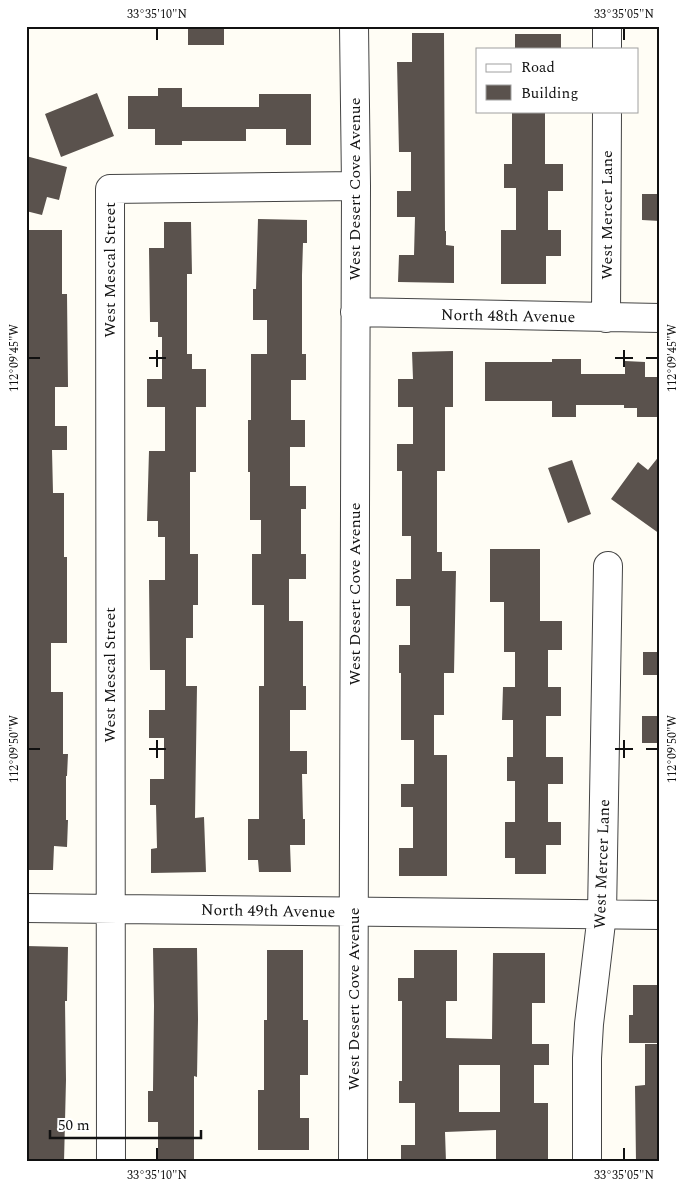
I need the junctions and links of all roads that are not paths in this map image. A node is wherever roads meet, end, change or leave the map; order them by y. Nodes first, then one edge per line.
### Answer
1 (354, 26) edge
2 (608, 26) edge
3 (607, 48) edge
4 (607, 112) edge
5 (356, 186) junction
6 (355, 312) junction
7 (606, 318) junction
8 (660, 318) edge
9 (608, 566) dead end
10 (26, 908) edge
11 (110, 908) junction
12 (354, 912) junction
13 (602, 914) junction
14 (660, 915) edge
15 (110, 1162) edge
16 (353, 1162) edge
17 (587, 1162) edge

1 - 5 street, West Desert Cove Avenue
2 - 3 street
4 - 7 street, West Mercer Lane
5 - 6 street, West Desert Cove Avenue
5 - 11 street, West Mescal Street
6 - 7 street, North 48th Avenue
6 - 12 street, West Desert Cove Avenue
7 - 8 street, North 48th Avenue
9 - 13 street, West Mercer Lane
10 - 11 street, North 49th Avenue
11 - 12 street, North 49th Avenue
11 - 15 street, West Mescal Street
12 - 13 street, North 49th Avenue
12 - 16 street, West Desert Cove Avenue
13 - 14 street, North 49th Avenue
13 - 17 street, West Mercer Lane

